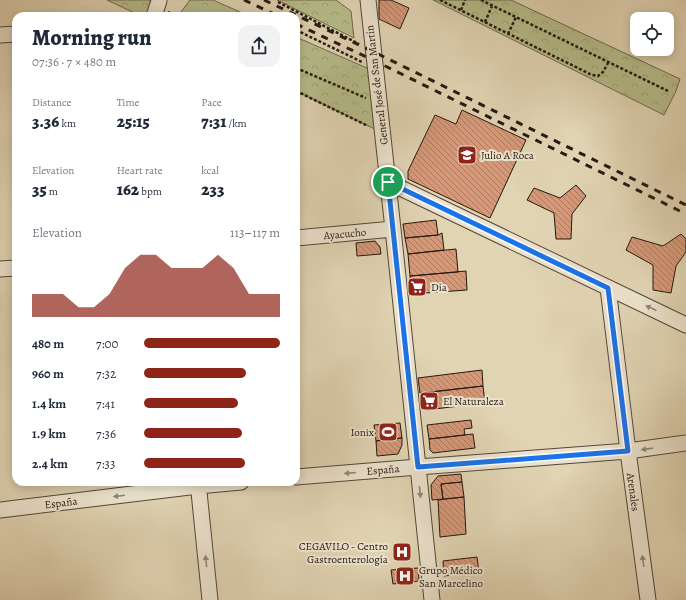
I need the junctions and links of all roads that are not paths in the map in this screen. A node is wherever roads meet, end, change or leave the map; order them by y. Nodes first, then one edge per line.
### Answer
1 (368, 0) edge
2 (159, 1) edge
3 (155, 12) edge
4 (12, 34) edge
5 (0, 35) edge
6 (388, 182) junction
7 (393, 229) junction
8 (300, 238) edge
9 (12, 268) edge
10 (0, 269) edge
11 (608, 288) junction
12 (686, 325) edge
13 (686, 444) edge
14 (628, 451) junction
15 (418, 467) junction
16 (300, 477) edge
17 (183, 486) edge
18 (198, 486) edge
19 (0, 510) edge
20 (210, 600) edge
21 (432, 600) edge
22 (648, 600) edge

1 - 6 street, General José de San Martín
2 - 3 street
4 - 5 street
6 - 7 street, General José de San Martín
6 - 11 street
7 - 8 street, Ayacucho
7 - 15 street, General José de San Martín
9 - 10 street
12 -> 11 street
11 - 14 street, Arenales
13 -> 14 street, España
14 - 15 street, España
22 -> 14 street, Arenales
15 -> 16 street, España
15 -> 21 street, General José de San Martín
17 -> 19 street, España
20 -> 18 street

